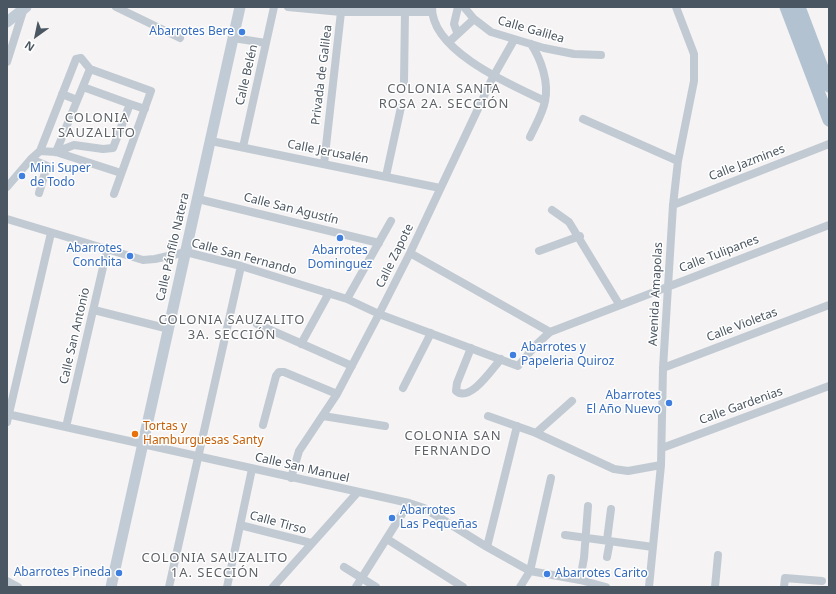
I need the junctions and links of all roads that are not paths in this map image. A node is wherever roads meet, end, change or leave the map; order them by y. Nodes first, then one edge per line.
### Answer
1 (116, 7) edge
2 (240, 7) edge
3 (274, 7) edge
4 (288, 7) edge
5 (458, 7) edge
6 (464, 7) edge
7 (676, 7) edge
8 (786, 7) edge
9 (799, 7) edge
10 (25, 8) edge
11 (369, 9) edge
12 (432, 9) edge
13 (405, 11) junction
14 (341, 12) junction
15 (474, 20) junction
16 (7, 22) edge
17 (457, 32) junction
18 (180, 38) dead end
19 (234, 38) junction
20 (514, 40) junction
21 (449, 42) junction
22 (266, 43) junction
23 (530, 44) junction
24 (600, 55) dead end
25 (7, 62) edge
26 (90, 69) junction
27 (493, 77) junction
28 (404, 82) dead end
29 (829, 86) edge
30 (83, 87) junction
31 (62, 94) junction
32 (77, 100) junction
33 (545, 101) junction
34 (130, 104) junction
35 (401, 108) dead end
36 (145, 109) junction
37 (584, 119) dead end
38 (829, 120) edge
39 (530, 136) dead end
40 (210, 141) junction
41 (829, 144) edge
42 (243, 147) junction
43 (40, 151) junction
44 (56, 152) junction
45 (31, 159) junction
46 (678, 161) junction
47 (324, 164) junction
48 (121, 173) junction
49 (386, 176) junction
50 (7, 187) edge
51 (440, 188) junction
52 (39, 193) dead end
53 (114, 194) dead end
54 (198, 199) junction
55 (673, 205) junction
56 (552, 210) dead end
57 (7, 219) edge
58 (391, 221) dead end
59 (829, 225) edge
60 (51, 233) junction
61 (580, 236) junction
62 (379, 243) junction
63 (107, 250) junction
64 (539, 251) dead end
65 (186, 252) junction
66 (410, 253) junction
67 (242, 266) junction
68 (669, 286) junction
69 (329, 293) junction
70 (347, 299) junction
71 (619, 304) junction
72 (829, 305) edge
73 (94, 310) junction
74 (379, 314) junction
75 (257, 324) dead end
76 (169, 328) junction
77 (550, 332) junction
78 (431, 333) junction
79 (301, 344) junction
80 (471, 348) junction
81 (501, 359) junction
82 (352, 366) junction
83 (663, 368) junction
84 (829, 386) edge
85 (403, 388) dead end
86 (337, 394) junction
87 (572, 401) dead end
88 (323, 416) junction
89 (488, 416) dead end
90 (8, 417) edge
91 (264, 425) dead end
92 (385, 426) dead end
93 (517, 426) junction
94 (66, 427) junction
95 (536, 432) junction
96 (143, 444) junction
97 (662, 448) junction
98 (198, 456) junction
99 (661, 465) junction
100 (252, 469) junction
101 (291, 478) junction
102 (551, 478) dead end
103 (357, 493) junction
104 (409, 503) junction
105 (588, 506) dead end
106 (611, 509) dead end
107 (240, 525) junction
108 (565, 535) dead end
109 (586, 538) junction
110 (387, 540) junction
111 (609, 540) junction
112 (310, 543) junction
113 (653, 546) junction
114 (487, 548) junction
115 (718, 555) dead end
116 (607, 557) dead end
117 (344, 567) dead end
118 (530, 571) junction
119 (361, 578) junction
120 (580, 580) junction
121 (7, 581) edge
122 (822, 581) dead end
123 (17, 587) edge
124 (111, 587) edge
125 (169, 587) edge
126 (227, 587) edge
127 (273, 587) edge
128 (356, 587) edge
129 (376, 587) edge
130 (462, 587) edge
131 (520, 587) edge
132 (606, 587) edge
133 (649, 587) edge
134 (715, 587) edge
135 (784, 587) edge

1 - 18 street
2 - 19 main road, Calle Pánfilo Natera
3 - 22 street, Calle Belén
4 - 14 street
5 - 17 street
6 - 15 street, Calle Galilea
7 - 46 street, Avenida Amapolas
8 - 38 main road
9 - 29 main road
10 - 16 main road
10 - 25 street
11 - 13 street
11 - 14 street
12 - 13 street
12 - 21 street
13 - 28 street
14 - 47 street, Privada de Galilea
15 - 17 street
15 - 20 street, Calle Galilea
17 - 21 street
19 - 22 street
19 - 40 main road, Calle Pánfilo Natera
20 - 23 street, Calle Galilea
20 - 27 street, Calle Zapote
21 - 27 street
22 - 42 street, Calle Belén
23 - 24 street, Calle Galilea
23 - 33 street
26 - 30 street
26 - 31 street
26 - 36 street
27 - 33 street
27 - 51 street, Calle Zapote
30 - 32 street
30 - 34 street
31 - 32 street
31 - 43 street
32 - 44 street
33 - 39 street
34 - 36 street
34 - 44 street
35 - 49 street
36 - 48 street
37 - 46 street
40 - 42 street, Calle Jerusalén
40 - 54 main road, Calle Pánfilo Natera
41 - 55 street, Calle Jazmines
42 - 47 street, Calle Jerusalén
43 - 44 street
43 - 45 street
44 - 48 street
45 - 50 street
45 - 52 street
46 - 55 street, Avenida Amapolas
47 - 49 street, Calle Jerusalén
48 - 53 street
49 - 51 street, Calle Jerusalén
51 - 66 street, Calle Zapote
54 - 62 street, Calle San Agustín
54 - 65 main road, Calle Pánfilo Natera
55 - 68 street, Avenida Amapolas
56 - 61 street
57 - 60 street, Calle San Fernando
58 - 62 street
59 - 68 street, Calle Tulipanes
60 - 63 street, Calle San Fernando
60 - 90 street
61 - 64 street
61 - 71 street
62 - 70 street
63 - 65 street, Calle San Fernando
63 - 73 street, Calle San Antonio
65 - 67 street, Calle San Fernando
65 - 76 main road, Calle Pánfilo Natera
66 - 74 street, Calle Zapote
66 - 77 street
67 - 69 street, Calle San Fernando
67 - 98 street
68 - 71 street, Calle Tulipanes
68 - 83 street, Avenida Amapolas
69 - 70 street, Calle San Fernando
69 - 79 street
70 - 74 street, Calle San Fernando
71 - 77 street, Calle Tulipanes
72 - 83 street, Calle Violetas
73 - 76 street
73 - 94 street, Calle San Antonio
74 - 78 street, Calle San Fernando
74 - 82 street, Calle Zapote
75 - 79 street
76 - 96 main road, Calle Pánfilo Natera
77 - 81 street, Calle San Fernando
78 - 80 street, Calle San Fernando
78 - 85 street
79 - 82 street
80 - 81 street, Calle San Fernando
80 - 81 street
82 - 86 street, Calle Zapote
83 - 97 street, Avenida Amapolas
84 - 97 street, Calle Gardenias
86 - 88 street, Calle Zapote
86 - 91 street
87 - 95 street
88 - 92 street
88 - 101 street, Calle Zapote
89 - 93 street
90 - 94 street, Calle San Manuel
93 - 95 street
93 - 114 street
94 - 96 street, Calle San Manuel
95 - 99 street
96 - 98 street, Calle San Manuel
96 - 124 main road, Calle Pánfilo Natera
97 - 99 street, Avenida Amapolas
98 - 100 street, Calle San Manuel
98 - 125 street
99 - 113 street, Avenida Amapolas
100 - 101 street, Calle San Manuel
100 - 107 street
101 - 103 street, Calle San Manuel
102 - 118 street
103 - 104 street, Calle San Manuel
103 - 112 street
104 - 110 street
104 - 114 street, Calle San Manuel
105 - 109 street
106 - 111 street
107 - 112 street, Calle Tirso
107 - 126 street
108 - 109 street
109 - 111 street
109 - 120 street
110 - 119 street
110 - 130 street
111 - 113 street
111 - 116 street
112 - 127 street
113 - 133 street, Avenida Amapolas
114 - 118 street, Calle San Manuel
115 - 134 street
117 - 119 street
118 - 120 street, Calle San Manuel
118 - 131 street
119 - 128 street
119 - 129 street
120 - 132 street, Calle San Manuel
121 - 123 street
122 - 135 street

